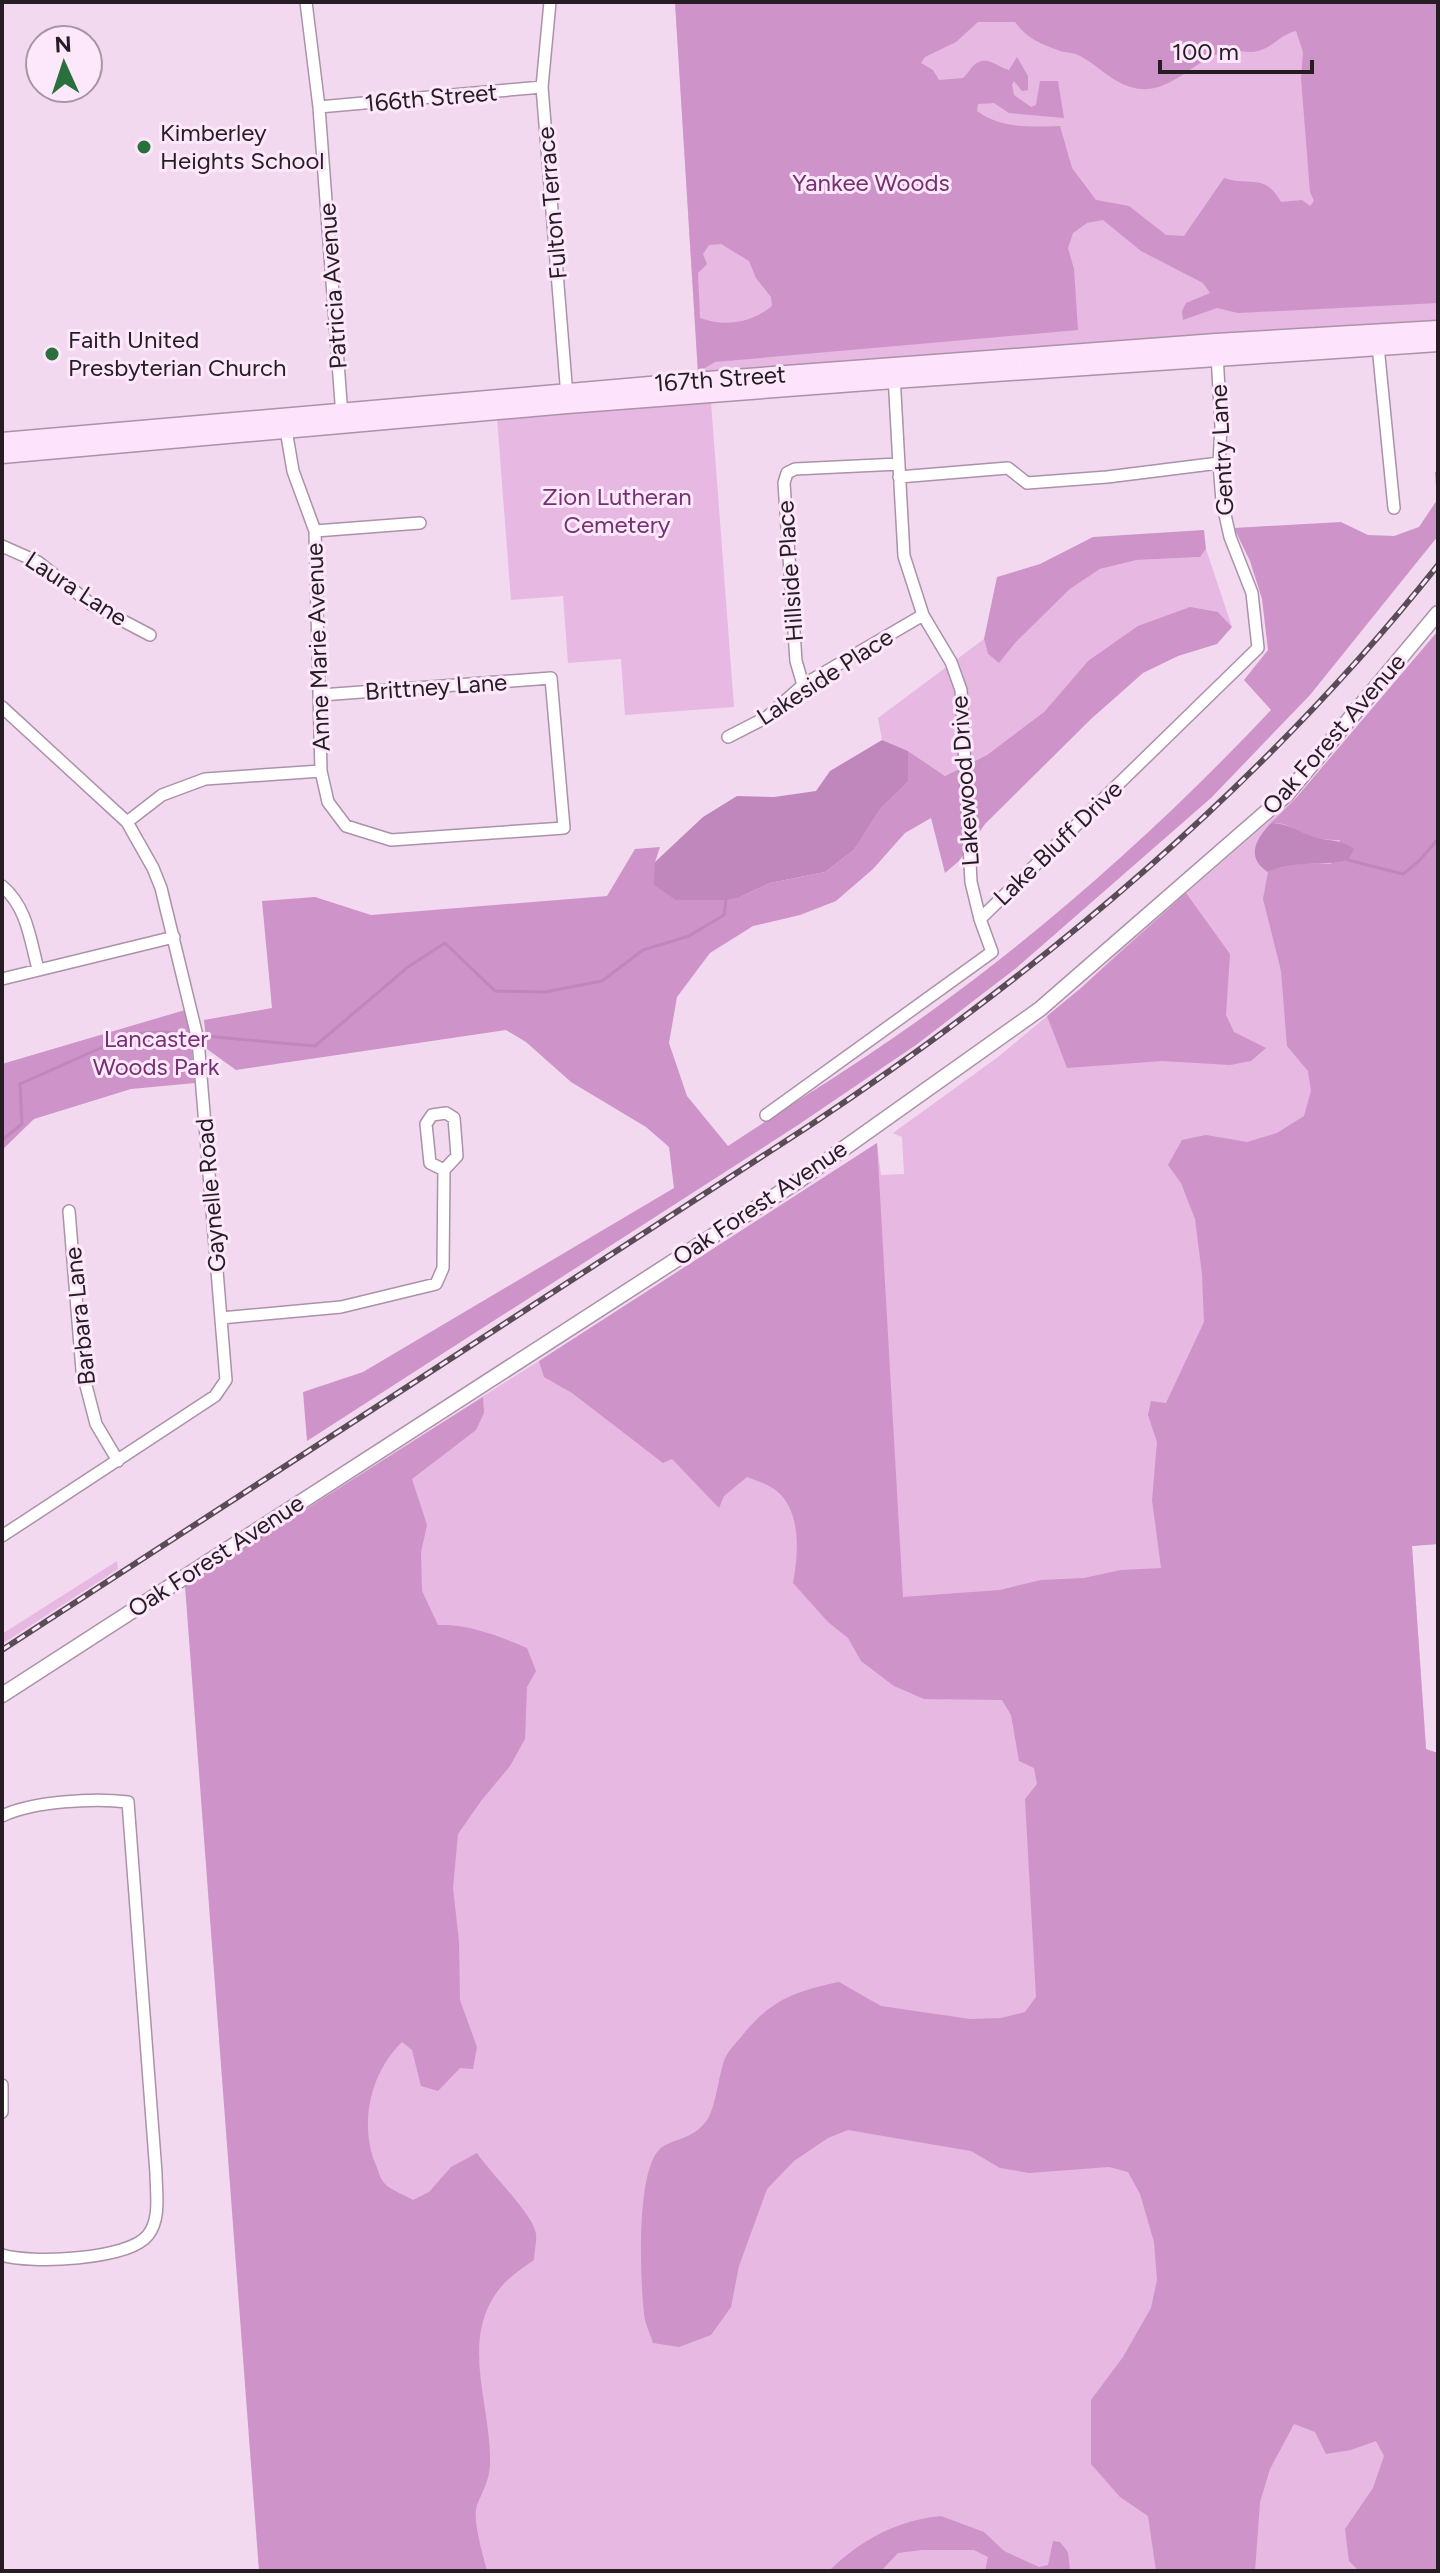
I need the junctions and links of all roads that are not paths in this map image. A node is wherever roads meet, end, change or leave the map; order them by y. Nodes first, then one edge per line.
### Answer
1 (306, 2) edge
2 (550, 2) edge
3 (542, 87) junction
4 (319, 107) junction
5 (1438, 329) edge
6 (1438, 343) edge
7 (1378, 346) junction
8 (1216, 349) junction
9 (893, 373) junction
10 (567, 398) junction
11 (342, 420) junction
12 (285, 425) junction
13 (2, 441) edge
14 (2, 455) edge
15 (1219, 463) junction
16 (899, 471) junction
17 (1394, 508) dead end
18 (420, 523) dead end
19 (315, 531) junction
20 (2, 546) edge
21 (1438, 613) edge
22 (923, 615) junction
23 (150, 635) dead end
24 (1258, 648) joint
25 (803, 685) junction
26 (321, 695) junction
27 (2, 707) edge
28 (728, 737) dead end
29 (321, 771) junction
30 (127, 822) junction
31 (346, 826) joint
32 (2, 886) edge
33 (980, 919) junction
34 (174, 937) junction
35 (38, 969) junction
36 (2, 979) edge
37 (766, 1115) dead end
38 (444, 1170) junction
39 (69, 1211) dead end
40 (221, 1318) junction
41 (118, 1461) junction
42 (2, 1536) edge
43 (2, 1695) edge
44 (2, 1816) edge
45 (2, 2085) edge
46 (2, 2112) edge
47 (2, 2255) edge

1 - 4 street, Patricia Avenue
2 - 3 street, Fulton Terrace
3 - 4 street, 166th Street
3 - 10 street, Fulton Terrace
4 - 11 street, Patricia Avenue
5 - 8 main road, 167th Street
6 - 7 main road, 167th Street
7 - 8 main road, 167th Street
7 - 17 street
8 - 9 main road, 167th Street
8 - 15 street, Gentry Lane
9 - 10 main road, 167th Street
9 - 16 street, Lakewood Drive
10 - 11 main road, 167th Street
11 - 12 main road, 167th Street
12 - 13 main road, 167th Street
12 - 14 main road, 167th Street
12 - 19 street, Anne Marie Avenue
15 - 16 street
15 - 24 street, Gentry Lane
16 - 22 street, Lakewood Drive
16 - 25 street, Hillside Place
18 - 19 street
19 - 26 street, Anne Marie Avenue
20 - 23 street, Laura Lane
21 - 43 street, Oak Forest Avenue
22 - 25 street, Lakeside Place
22 - 33 street, Lakewood Drive
24 - 33 street, Lake Bluff Drive
25 - 28 street, Lakeside Place
26 - 29 street, Anne Marie Avenue
26 - 31 street, Brittney Lane
27 - 30 street, Gaynelle Road
29 - 30 street
29 - 31 street, Anne Marie Avenue
30 - 34 street, Gaynelle Road
32 - 35 street
33 - 37 street, Lake Bluff Drive
34 - 35 street
34 - 40 street, Gaynelle Road
35 - 36 street
38 - 38 street
38 - 40 street
39 - 41 street, Barbara Lane
40 - 41 street, Gaynelle Road
41 - 42 street, Gaynelle Road
44 - 47 street
45 - 46 street

